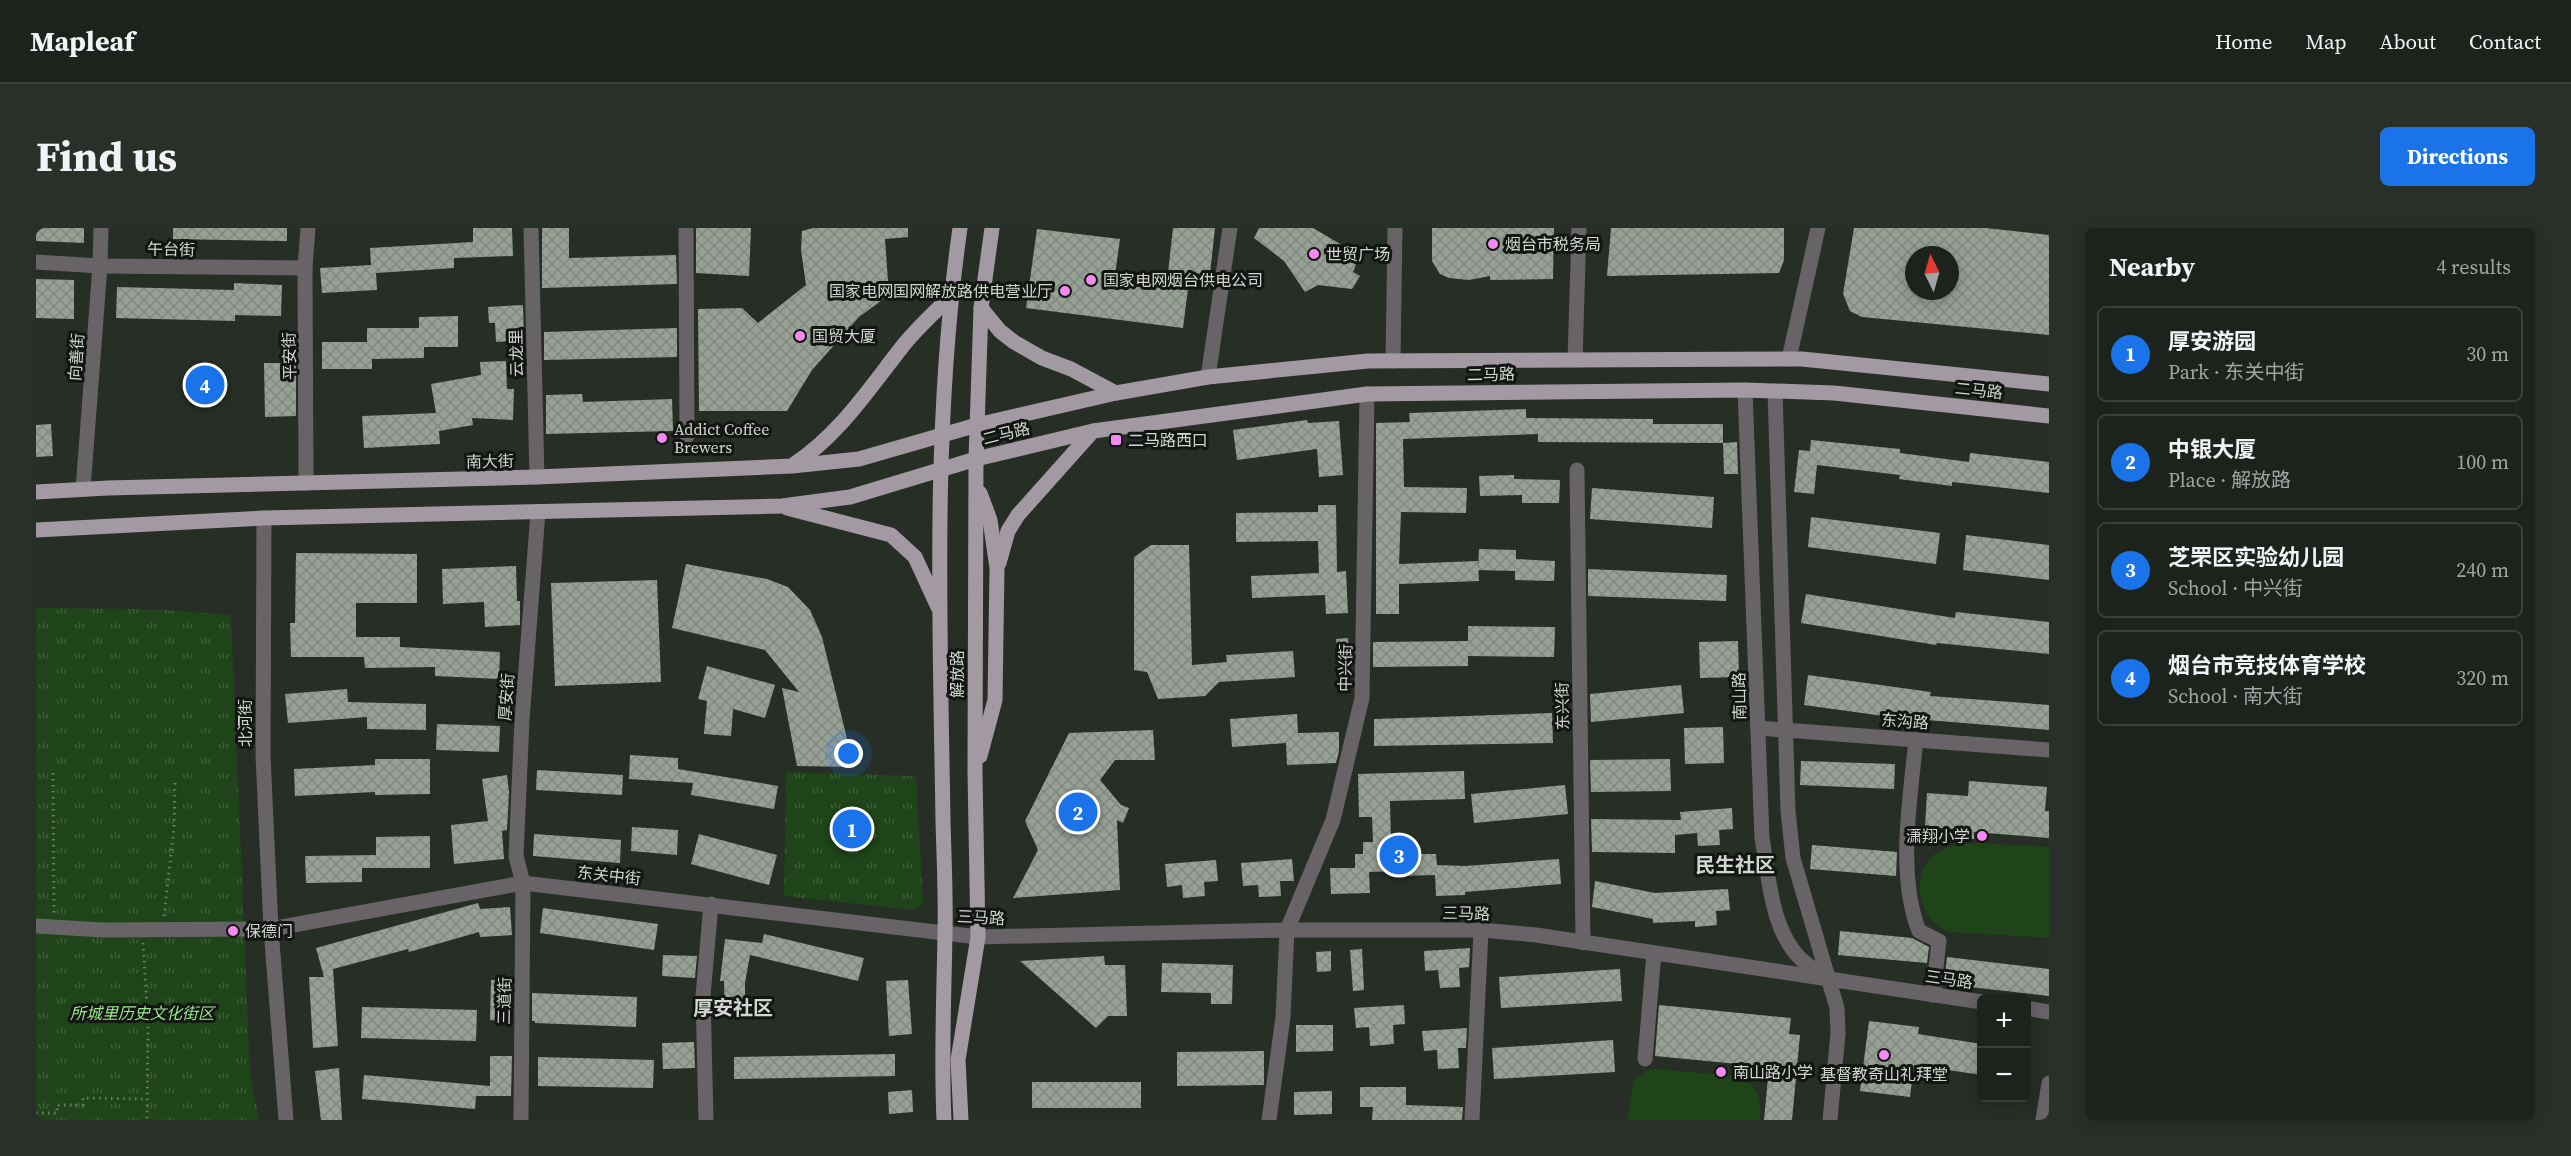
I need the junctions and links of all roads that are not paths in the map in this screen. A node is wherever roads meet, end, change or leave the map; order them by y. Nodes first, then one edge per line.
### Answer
1 (101, 228) edge
2 (308, 228) edge
3 (531, 228) edge
4 (686, 228) edge
5 (960, 228) edge
6 (992, 228) edge
7 (1230, 228) edge
8 (1395, 228) edge
9 (1579, 228) edge
10 (1818, 228) edge
11 (36, 262) edge
12 (100, 266) junction
13 (305, 268) junction
14 (950, 297) junction
15 (981, 308) junction
16 (1789, 359) junction
17 (1575, 360) junction
18 (1393, 361) junction
19 (1208, 377) junction
20 (2049, 384) edge
21 (1745, 390) junction
22 (1775, 391) junction
23 (1116, 393) junction
24 (1367, 394) junction
25 (2049, 416) edge
26 (977, 425) junction
27 (1093, 430) junction
28 (941, 435) junction
29 (687, 436) dead end
30 (976, 459) junction
31 (792, 466) junction
32 (1577, 470) dead end
33 (941, 471) junction
34 (537, 477) junction
35 (306, 483) junction
36 (977, 485) junction
37 (82, 489) junction
38 (36, 492) edge
39 (782, 506) junction
40 (538, 512) junction
41 (264, 518) junction
42 (36, 530) edge
43 (997, 568) junction
44 (941, 613) junction
45 (1758, 728) junction
46 (1786, 730) junction
47 (1916, 740) junction
48 (2049, 750) edge
49 (975, 773) junction
50 (523, 883) junction
51 (711, 904) junction
52 (36, 926) edge
53 (271, 929) junction
54 (1287, 930) junction
55 (1481, 930) junction
56 (945, 933) junction
57 (978, 937) junction
58 (1583, 943) junction
59 (1654, 953) junction
60 (1830, 980) junction
61 (1933, 995) junction
62 (1977, 1001) edge
63 (2031, 1009) edge
64 (2049, 1012) edge
65 (1645, 1059) dead end
66 (2049, 1083) edge
67 (286, 1120) edge
68 (520, 1120) edge
69 (706, 1120) edge
70 (944, 1120) edge
71 (961, 1120) edge
72 (1269, 1120) edge
73 (1472, 1120) edge
74 (1830, 1120) edge
75 (2043, 1120) edge

1 - 12 street, 向善街
2 - 13 street, 平安街
3 - 34 street, 云龙里
4 - 29 street
5 - 14 main road, 解放路
6 - 15 main road, 解放路
7 - 19 street
8 - 18 street
9 - 17 street
10 - 16 street
11 - 12 street, 午台街
12 - 13 street, 午台街
12 - 37 street, 向善街
13 - 35 street, 平安街
14 - 28 main road, 解放路
14 - 31 main road
15 - 23 main road
15 - 26 main road, 解放路
16 - 17 main road, 二马路
16 - 20 main road, 二马路
17 - 18 main road, 二马路
18 - 19 main road, 二马路
19 - 23 main road, 二马路
21 - 22 main road, 二马路
21 - 24 main road, 二马路
21 - 45 street, 南山路
22 - 25 main road, 二马路
22 - 46 street
23 - 26 main road, 二马路
24 - 27 main road, 二马路
24 - 54 street, 中兴街
26 - 28 main road, 二马路
26 - 30 main road, 解放路
27 - 30 main road, 二马路
27 - 43 main road
28 - 31 main road, 南大街
28 - 33 main road, 解放路
30 - 33 main road, 二马路
30 - 36 main road, 解放路
31 - 34 main road, 南大街
32 - 58 street, 东兴街
33 - 39 main road
33 - 44 main road, 解放路
34 - 35 main road, 南大街
35 - 37 main road, 南大街
36 - 43 main road
36 - 49 main road, 解放路
37 - 38 main road, 南大街
39 - 40 main road
39 - 44 main road
40 - 41 main road
40 - 50 street, 厚安街
41 - 42 main road
41 - 53 street, 北河街
43 - 49 main road
44 - 56 main road, 解放路
45 - 46 street, 东沟路
45 - 60 street, 南山路
46 - 47 street, 东沟路
46 - 60 street
47 - 48 street, 东沟路
47 - 61 street
49 - 57 main road, 解放路
50 - 51 street, 东关中街
50 - 53 street, 东关中街
50 - 68 street, 三道街
51 - 56 street, 东关中街
51 - 69 street
52 - 53 street, 东关中街
53 - 67 street, 北河街
54 - 55 street, 三马路
54 - 57 street, 三马路
54 - 72 street
55 - 58 street, 三马路
55 - 73 street
56 - 57 street, 三马路
56 - 70 main road, 解放路
57 - 71 main road, 解放路
58 - 59 street, 三马路
59 - 60 street, 三马路
59 - 65 street
60 - 61 street, 三马路
60 - 74 street
61 - 62 street, 三马路
63 - 64 street
66 - 75 street

